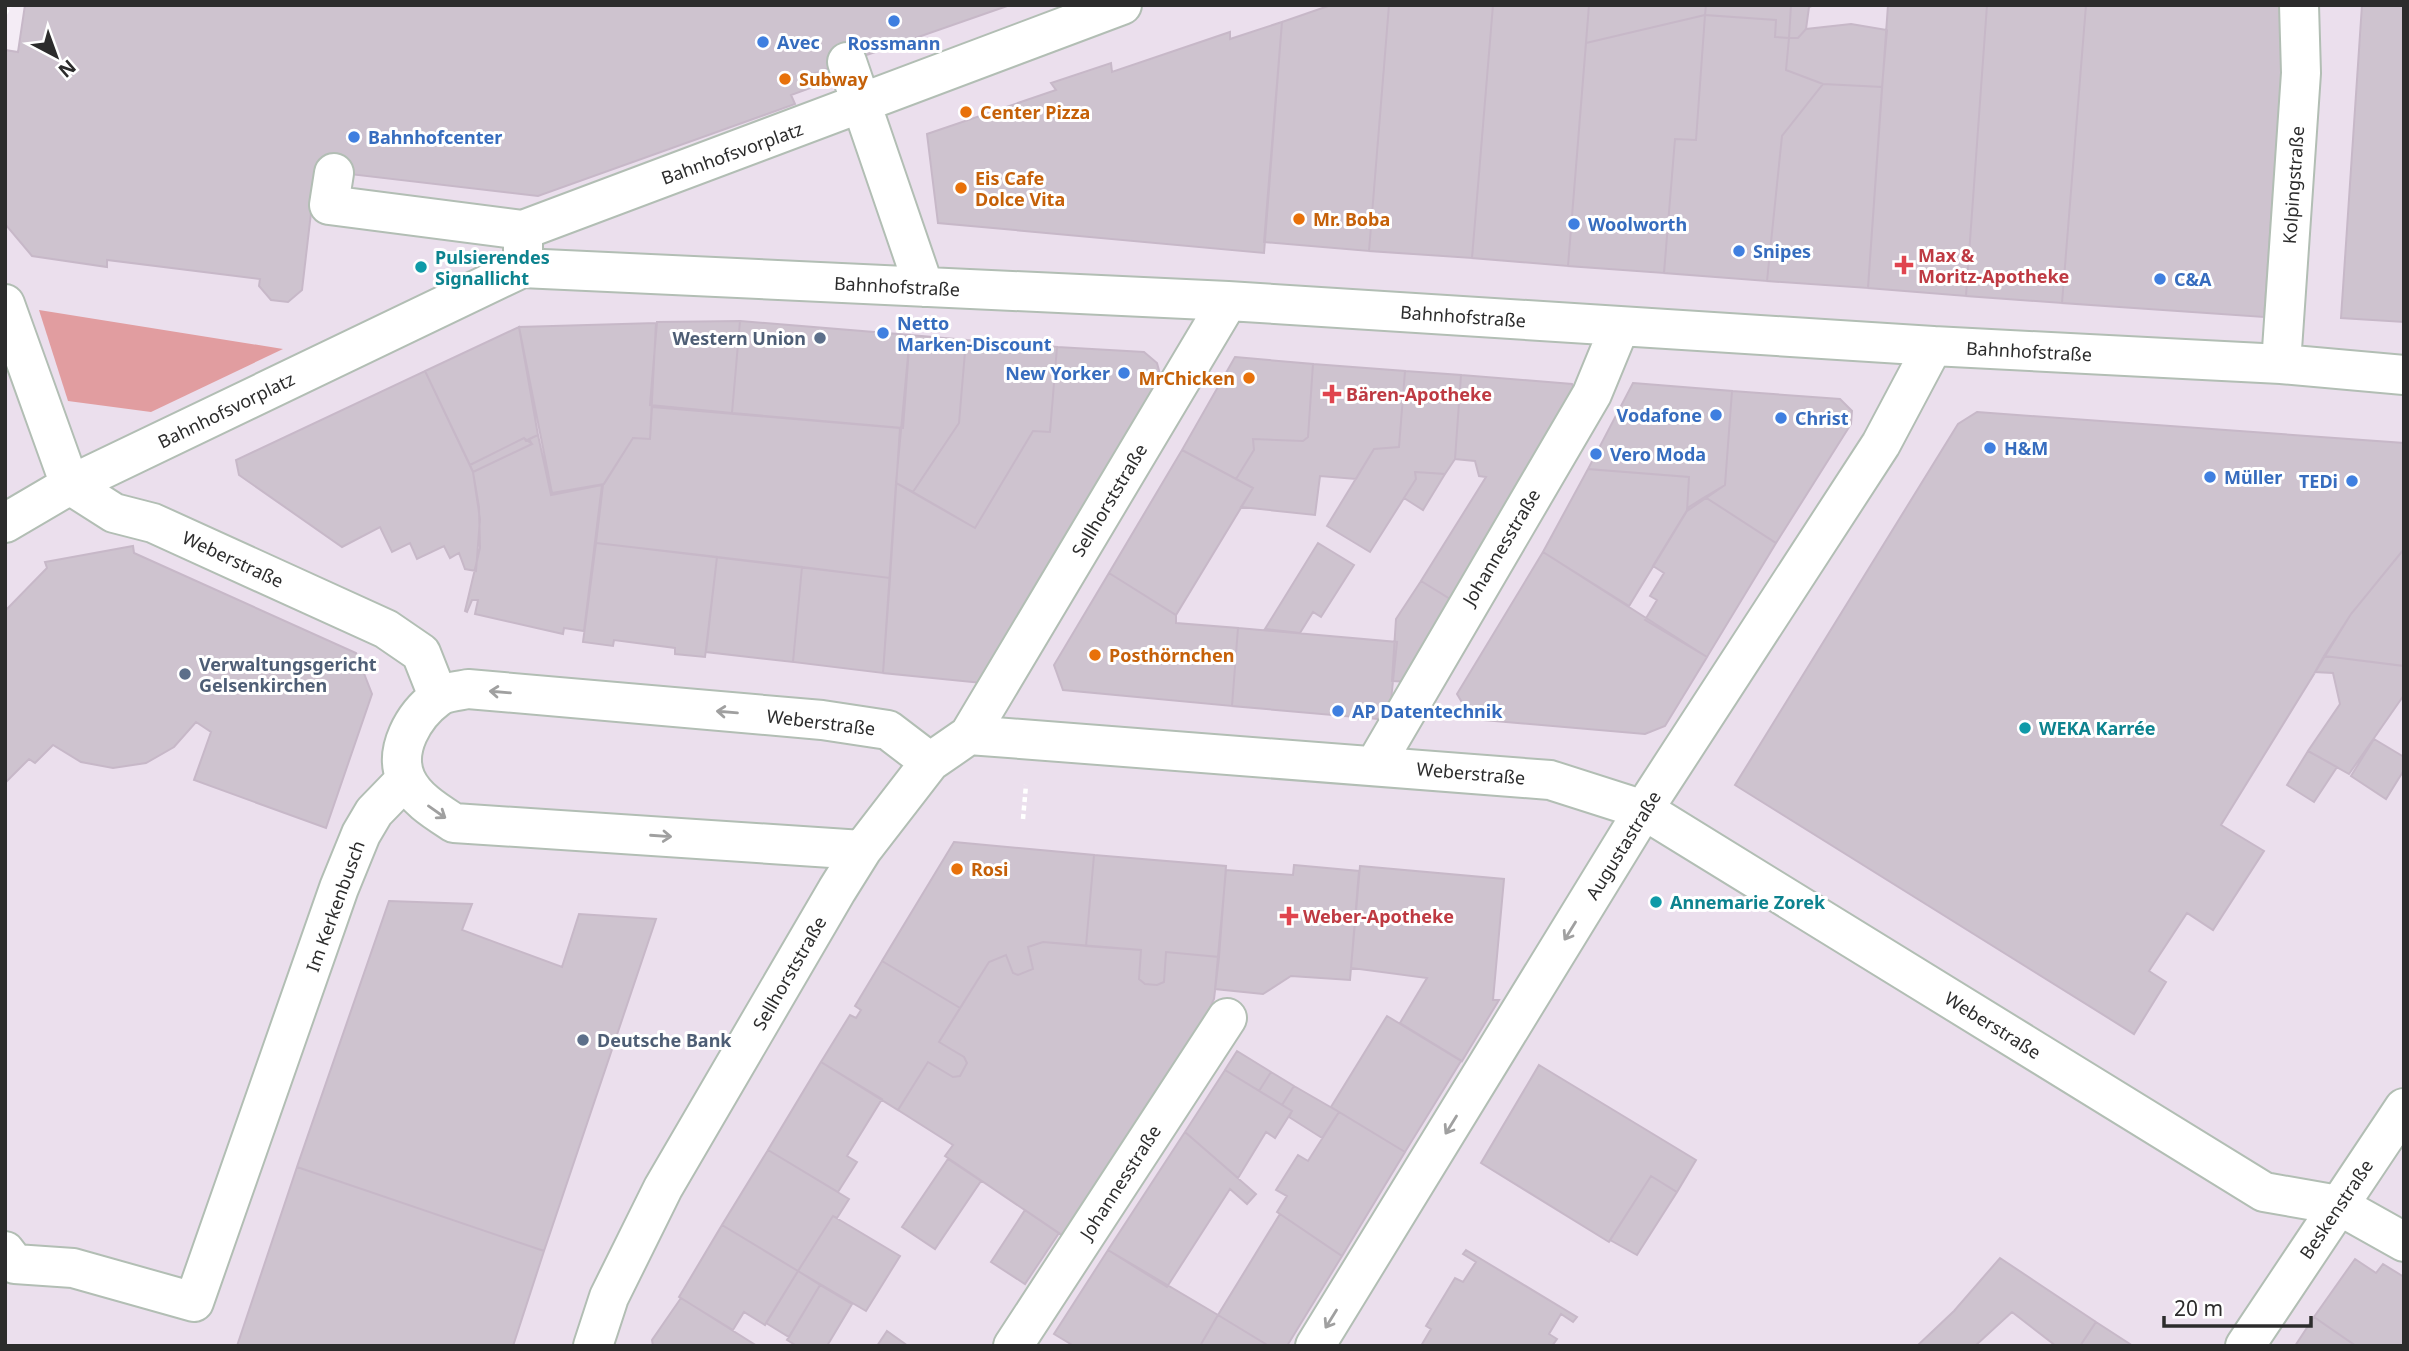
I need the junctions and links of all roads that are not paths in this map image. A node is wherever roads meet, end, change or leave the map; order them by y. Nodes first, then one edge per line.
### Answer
1 (1122, 5) edge
2 (2299, 5) edge
3 (847, 62) dead end
4 (862, 105) junction
5 (334, 173) dead end
6 (523, 230) junction
7 (522, 268) junction
8 (924, 287) junction
9 (1228, 301) junction
10 (5, 304) edge
11 (1620, 326) junction
12 (1933, 346) junction
13 (2280, 364) junction
14 (2404, 374) edge
15 (70, 485) junction
16 (5, 523) edge
17 (438, 696) junction
18 (969, 735) junction
19 (930, 762) junction
20 (1375, 765) junction
21 (406, 779) junction
22 (1644, 810) junction
23 (862, 850) junction
24 (1227, 1018) dead end
25 (2404, 1108) edge
26 (2338, 1205) junction
27 (2404, 1242) edge
28 (10, 1258) edge
29 (593, 1346) edge
30 (1013, 1346) edge
31 (1315, 1346) edge
32 (2245, 1346) edge

1 - 4 street, Bahnhofsvorplatz
2 - 13 street, Kolpingstraße
3 - 4 street
4 - 6 street, Bahnhofsvorplatz
4 - 8 street
5 - 6 street, Bahnhofsvorplatz
6 - 7 street
7 - 8 street, Bahnhofstraße
7 - 15 street, Bahnhofsvorplatz
8 - 9 street, Bahnhofstraße
9 - 11 street, Bahnhofstraße
9 - 18 street, Sellhorststraße
10 - 15 street
11 - 12 street, Bahnhofstraße
11 - 20 street, Johannesstraße
12 - 13 street, Bahnhofstraße
12 - 22 street, Augustastraße
13 - 14 street, Bahnhofstraße
15 - 16 street
15 - 17 street, Weberstraße
19 -> 17 street, Weberstraße
17 - 21 street
18 - 19 street
18 - 20 street, Weberstraße
19 - 23 street, Sellhorststraße
20 - 22 street, Weberstraße
21 -> 23 street
21 - 28 street, Im Kerkenbusch
22 - 26 street, Weberstraße
22 -> 31 street, Augustastraße
23 - 29 street, Sellhorststraße
24 - 30 street, Johannesstraße
25 - 26 street, Beskenstraße
26 - 27 street, Weberstraße
26 - 32 street, Beskenstraße

